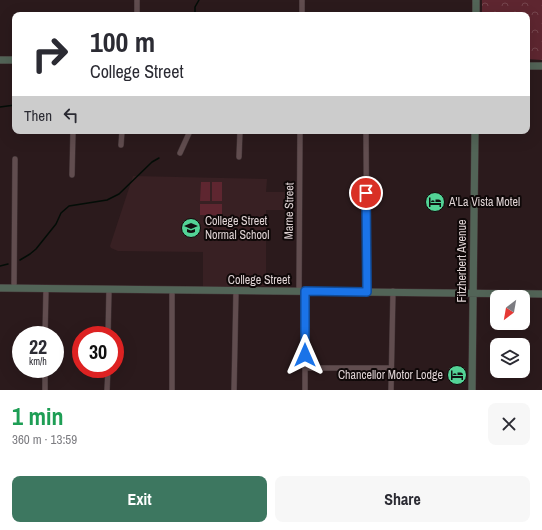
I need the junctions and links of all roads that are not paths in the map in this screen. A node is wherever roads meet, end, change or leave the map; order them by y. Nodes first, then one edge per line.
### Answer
1 (138, 0) edge
2 (302, 0) edge
3 (476, 0) edge
4 (137, 12) edge
5 (302, 12) edge
6 (476, 12) edge
7 (0, 60) edge
8 (12, 60) edge
9 (530, 66) edge
10 (542, 66) edge
11 (73, 134) edge
12 (122, 134) edge
13 (189, 134) edge
14 (240, 134) edge
15 (300, 134) edge
16 (366, 134) edge
17 (475, 134) edge
18 (121, 145) dead end
19 (180, 153) dead end
20 (239, 158) dead end
21 (15, 159) dead end
22 (72, 174) dead end
23 (0, 288) edge
24 (14, 288) junction
25 (46, 289) junction
26 (109, 290) junction
27 (172, 290) junction
28 (236, 291) junction
29 (302, 291) junction
30 (367, 292) junction
31 (393, 292) junction
32 (473, 293) junction
33 (542, 294) edge
34 (45, 326) edge
35 (108, 326) edge
36 (305, 368) junction
37 (391, 368) junction
38 (45, 378) edge
39 (108, 378) edge
40 (45, 390) edge
41 (107, 390) edge
42 (172, 390) edge
43 (234, 390) edge
44 (305, 390) edge
45 (391, 390) edge
46 (472, 390) edge

1 - 4 street
2 - 5 street
3 - 6 street
7 - 8 street
9 - 10 street
11 - 22 street
12 - 18 street
13 - 19 street
14 - 20 street
15 - 29 street, Marne Street
16 - 30 street
17 - 32 street, Fitzherbert Avenue
21 - 24 street
23 - 24 street, College Street
24 - 25 street, College Street
25 - 26 street, College Street
25 - 34 street
26 - 27 street, College Street
26 - 35 street
27 - 28 street, College Street
27 - 42 street
28 - 29 street, College Street
28 - 43 street
29 - 30 street, College Street
29 - 36 street, Marne Street
30 - 31 street, College Street
31 - 32 street, College Street
31 - 37 street
32 - 33 street, College Street
32 - 46 street, Fitzherbert Avenue
36 - 37 street
36 - 44 street, Marne Street
37 - 45 street
38 - 40 street
39 - 41 street

